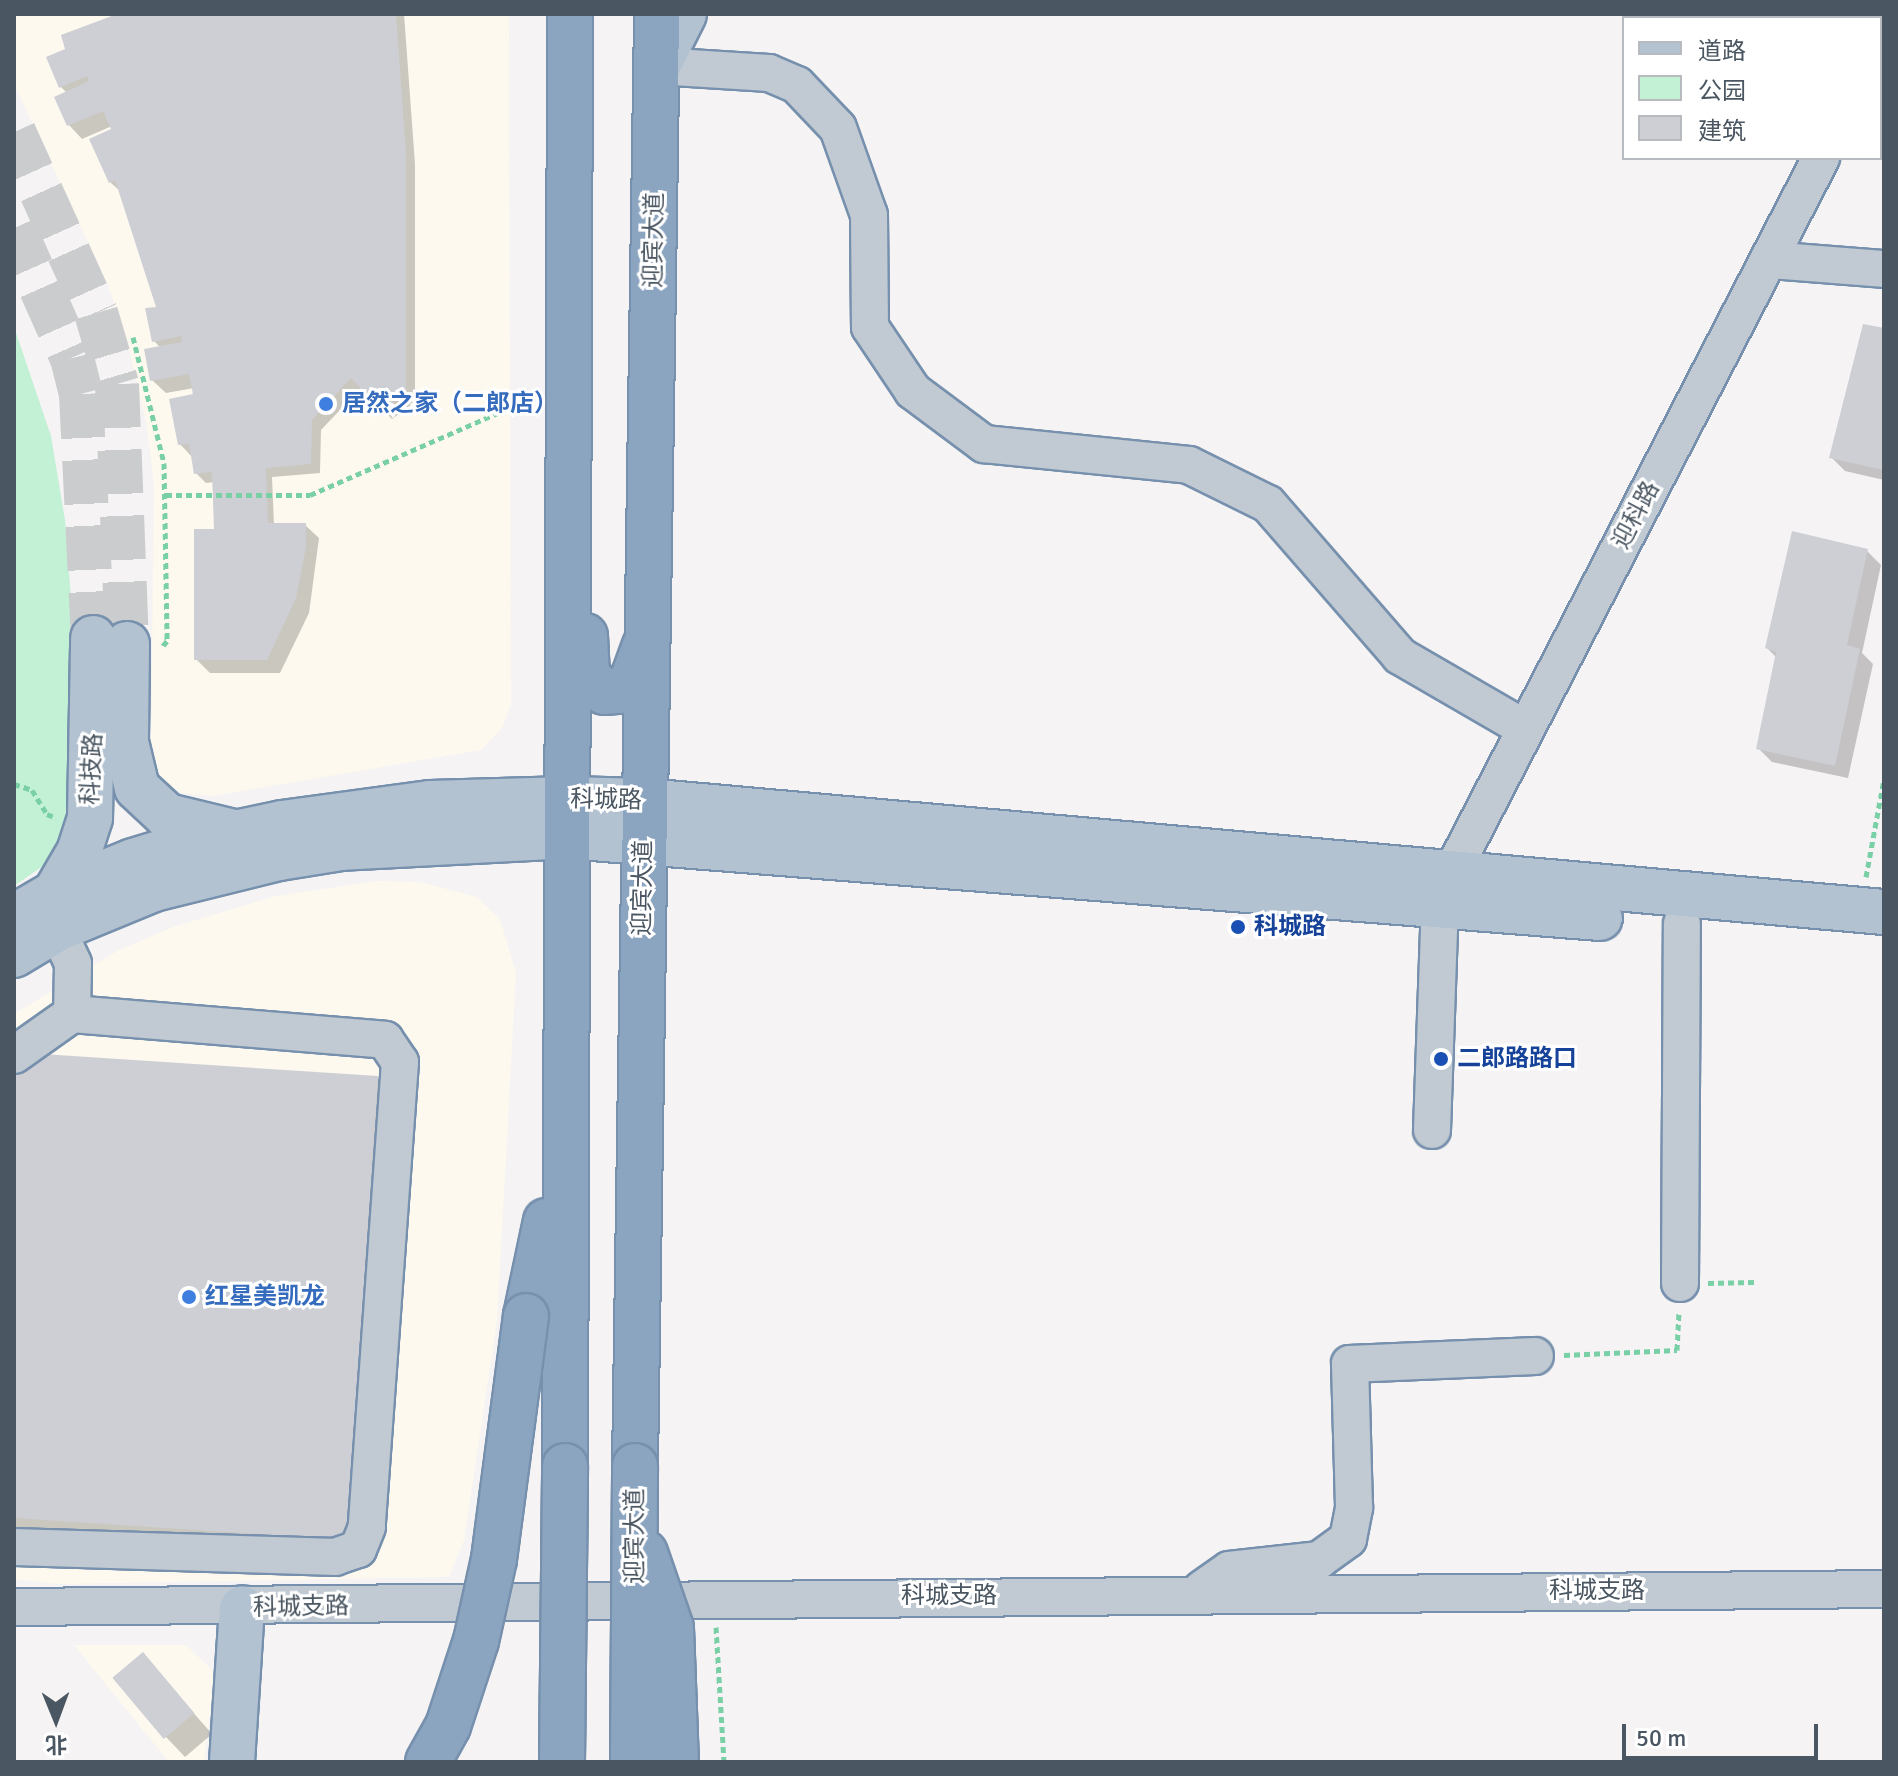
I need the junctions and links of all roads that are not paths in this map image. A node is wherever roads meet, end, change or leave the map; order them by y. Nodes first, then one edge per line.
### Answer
1 (570, 14) edge
2 (657, 14) edge
3 (684, 14) edge
4 (658, 66) junction
5 (1820, 160) edge
6 (1770, 260) junction
7 (1884, 269) edge
8 (569, 415) junction
9 (647, 639) junction
10 (1524, 728) junction
11 (567, 818) junction
12 (644, 819) junction
13 (236, 833) junction
14 (1446, 888) junction
15 (56, 911) junction
16 (14, 917) edge
17 (1876, 921) edge
18 (1682, 924) junction
19 (14, 955) edge
20 (72, 1014) junction
21 (14, 1055) edge
22 (1432, 1130) dead end
23 (565, 1133) junction
24 (1680, 1283) road end
25 (1535, 1356) road end
26 (635, 1522) junction
27 (14, 1547) edge
28 (245, 1554) junction
29 (1884, 1589) edge
30 (1194, 1594) junction
31 (14, 1607) edge
32 (242, 1608) junction
33 (232, 1762) edge
34 (428, 1762) edge
35 (562, 1762) edge
36 (633, 1762) edge
37 (676, 1762) edge

1 - 8 highway
2 - 4 highway, 迎宾大道
3 - 4 main road
4 - 9 highway, 迎宾大道
4 - 10 street
5 - 6 street, 迎科路
6 - 7 street
6 - 10 street, 迎科路
8 - 9 highway
8 - 11 highway
9 - 12 highway, 迎宾大道
10 - 14 street, 迎科路
11 - 12 main road, 科城路
11 - 13 main road, 科城路
11 - 15 main road, 科城路
11 - 23 highway
12 - 14 main road, 科城路
12 - 26 highway, 迎宾大道, bridge
13 - 15 main road, 科城路
13 - 15 main road, 科技路
14 - 17 main road, 科城路
14 - 18 main road, 科城路
14 - 22 street
15 - 16 main road, 科城路
15 - 19 main road, 科城路
15 - 20 street
17 - 18 main road, 科城路
18 - 24 street
20 - 21 street
20 - 28 street
23 - 34 highway, bridge
23 - 35 highway, bridge
25 - 30 street
26 - 36 highway, 迎宾大道, bridge
26 - 37 highway, bridge
27 - 28 street
28 - 32 street
29 - 30 street, 科城支路
30 - 32 street, 科城支路
31 - 32 street, 科城支路
32 - 33 main road

